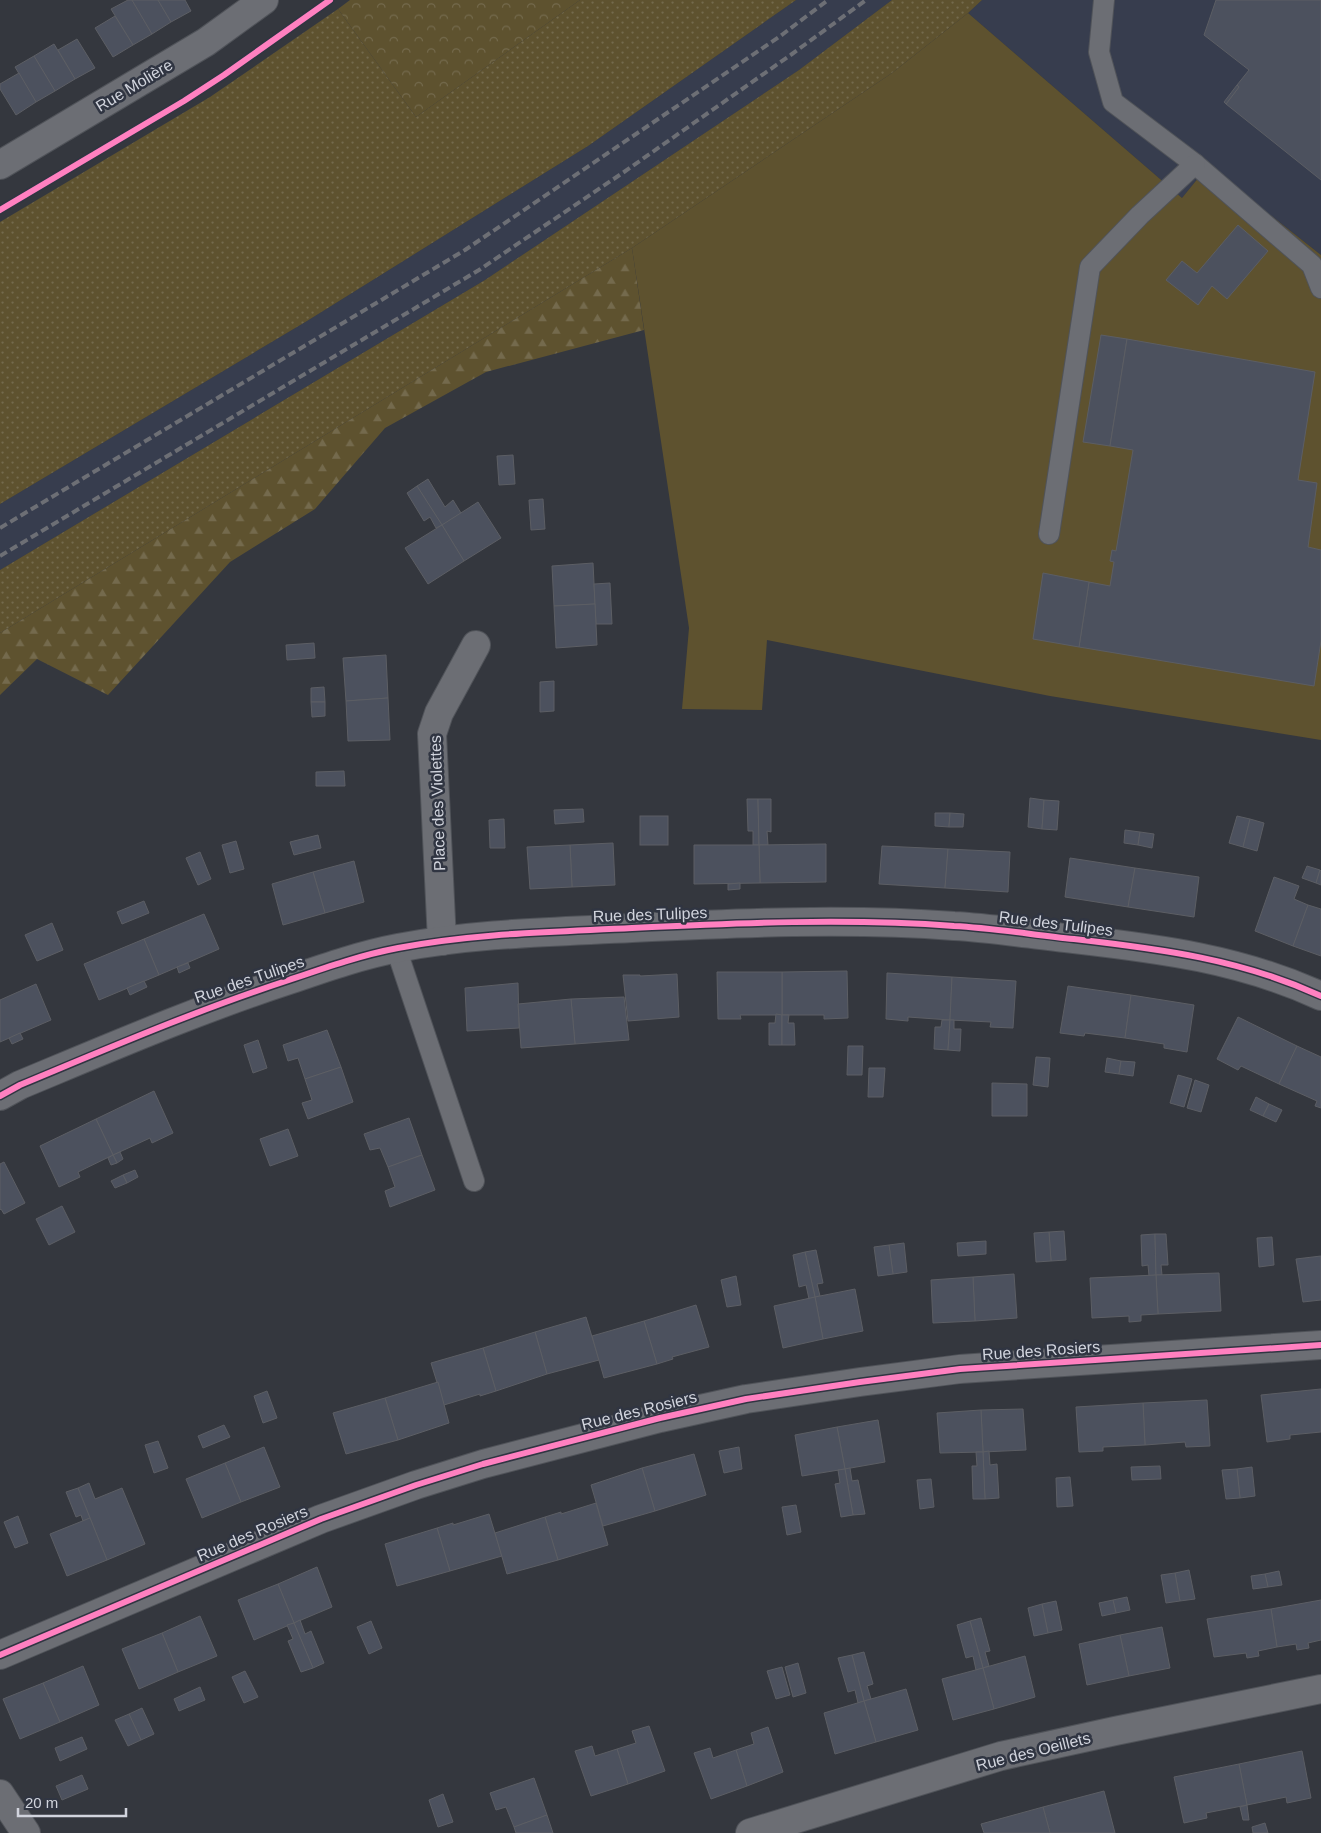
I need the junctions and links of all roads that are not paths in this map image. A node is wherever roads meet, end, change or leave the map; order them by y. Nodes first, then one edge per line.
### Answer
1 (264, 0) edge
2 (1104, 0) edge
3 (1195, 164) junction
4 (0, 165) edge
5 (1321, 288) edge
6 (1050, 534) dead end
7 (476, 645) dead end
8 (442, 941) junction
9 (396, 948) junction
10 (1321, 996) edge
11 (0, 1096) edge
12 (474, 1181) dead end
13 (1321, 1345) edge
14 (5, 1646) edge
15 (1321, 1689) edge
16 (0, 1794) edge
17 (26, 1833) edge
18 (750, 1833) edge

1 - 4 street, Rue Molière
2 - 3 lane
3 - 5 lane
3 - 6 lane
7 - 8 street, Place des Violettes
8 - 9 street, Rue des Tulipes
8 - 10 street, Rue des Tulipes
9 - 11 street, Rue des Tulipes
9 - 12 lane
13 - 14 street, Rue des Rosiers
15 - 18 street, Rue des Oeillets
16 - 17 street

